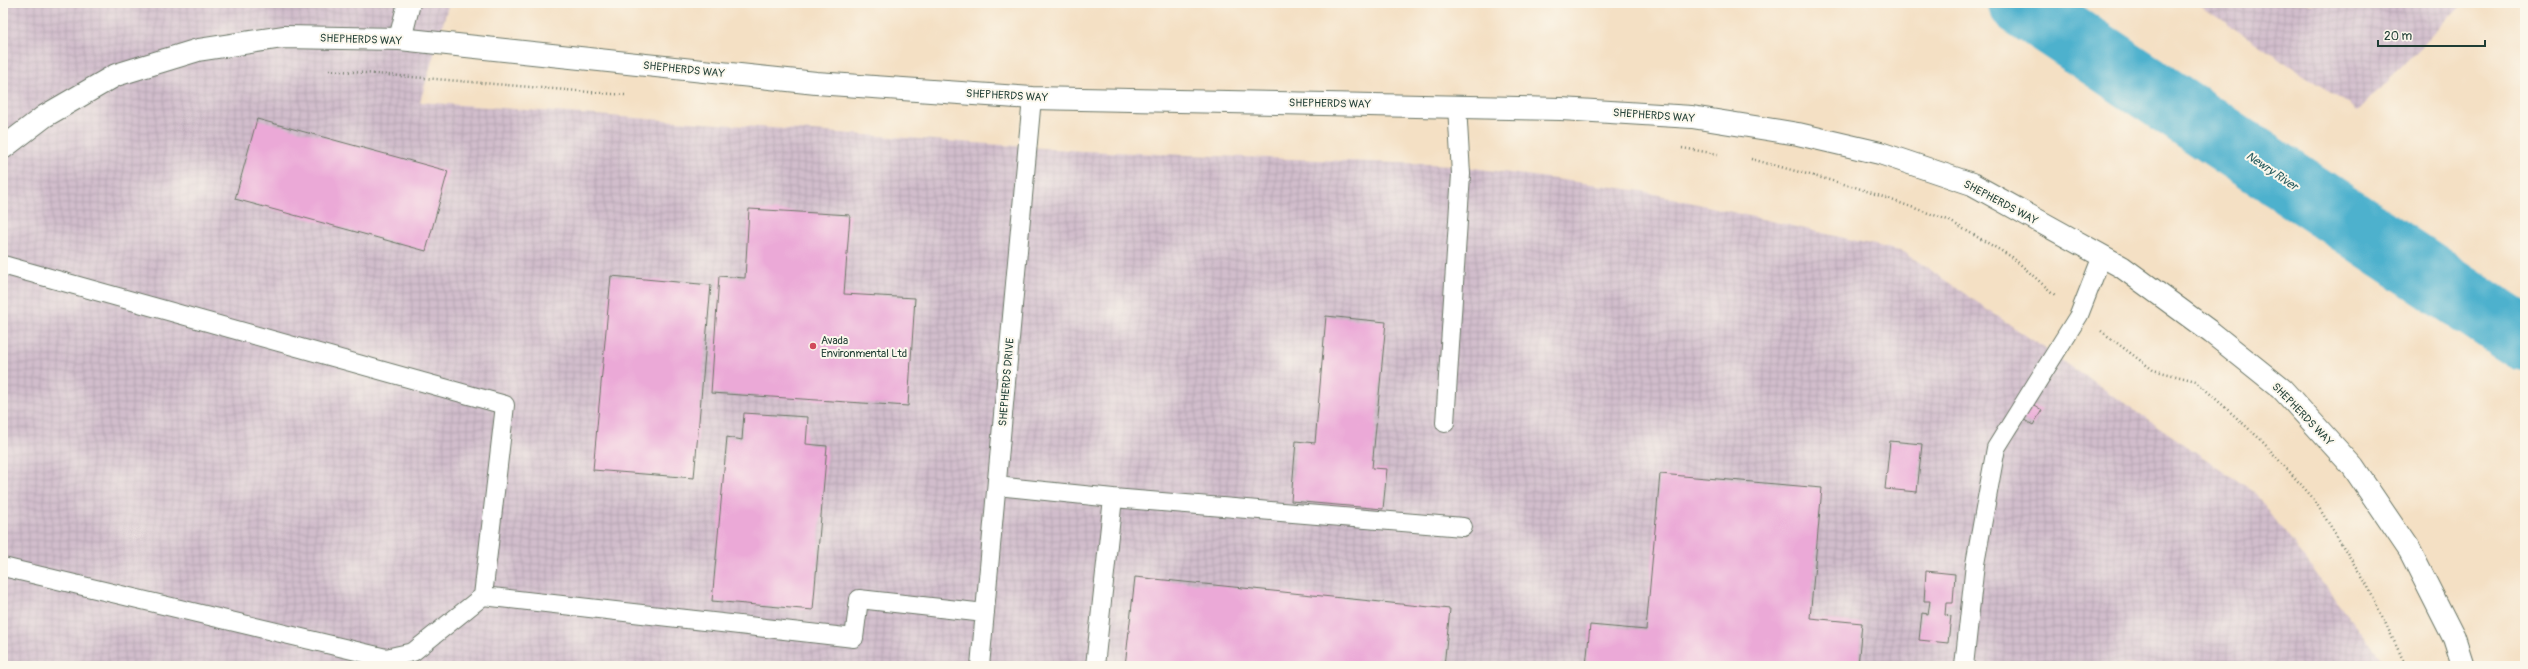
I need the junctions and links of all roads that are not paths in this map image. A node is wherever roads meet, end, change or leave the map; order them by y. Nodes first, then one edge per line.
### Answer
1 (409, 3) edge
2 (400, 39) junction
3 (1032, 98) junction
4 (1457, 106) junction
5 (3, 148) edge
6 (2102, 256) junction
7 (3, 265) edge
8 (1445, 423) dead end
9 (997, 486) junction
10 (1113, 498) junction
11 (1463, 527) dead end
12 (3, 567) edge
13 (483, 596) junction
14 (985, 613) junction
15 (980, 666) edge
16 (1095, 666) edge
17 (1964, 666) edge
18 (2463, 666) edge

1 - 2 street
2 - 3 street, SHEPHERDS WAY
2 - 5 street, SHEPHERDS WAY
3 - 4 street, SHEPHERDS WAY
3 - 9 lane, SHEPHERDS DRIVE
4 - 6 street, SHEPHERDS WAY
4 - 8 lane
6 - 17 lane
6 - 18 street, SHEPHERDS WAY
7 - 13 lane
9 - 10 lane
9 - 14 lane, SHEPHERDS DRIVE
10 - 11 lane
10 - 16 lane
12 - 13 lane
13 - 14 lane
14 - 15 lane, SHEPHERDS DRIVE

